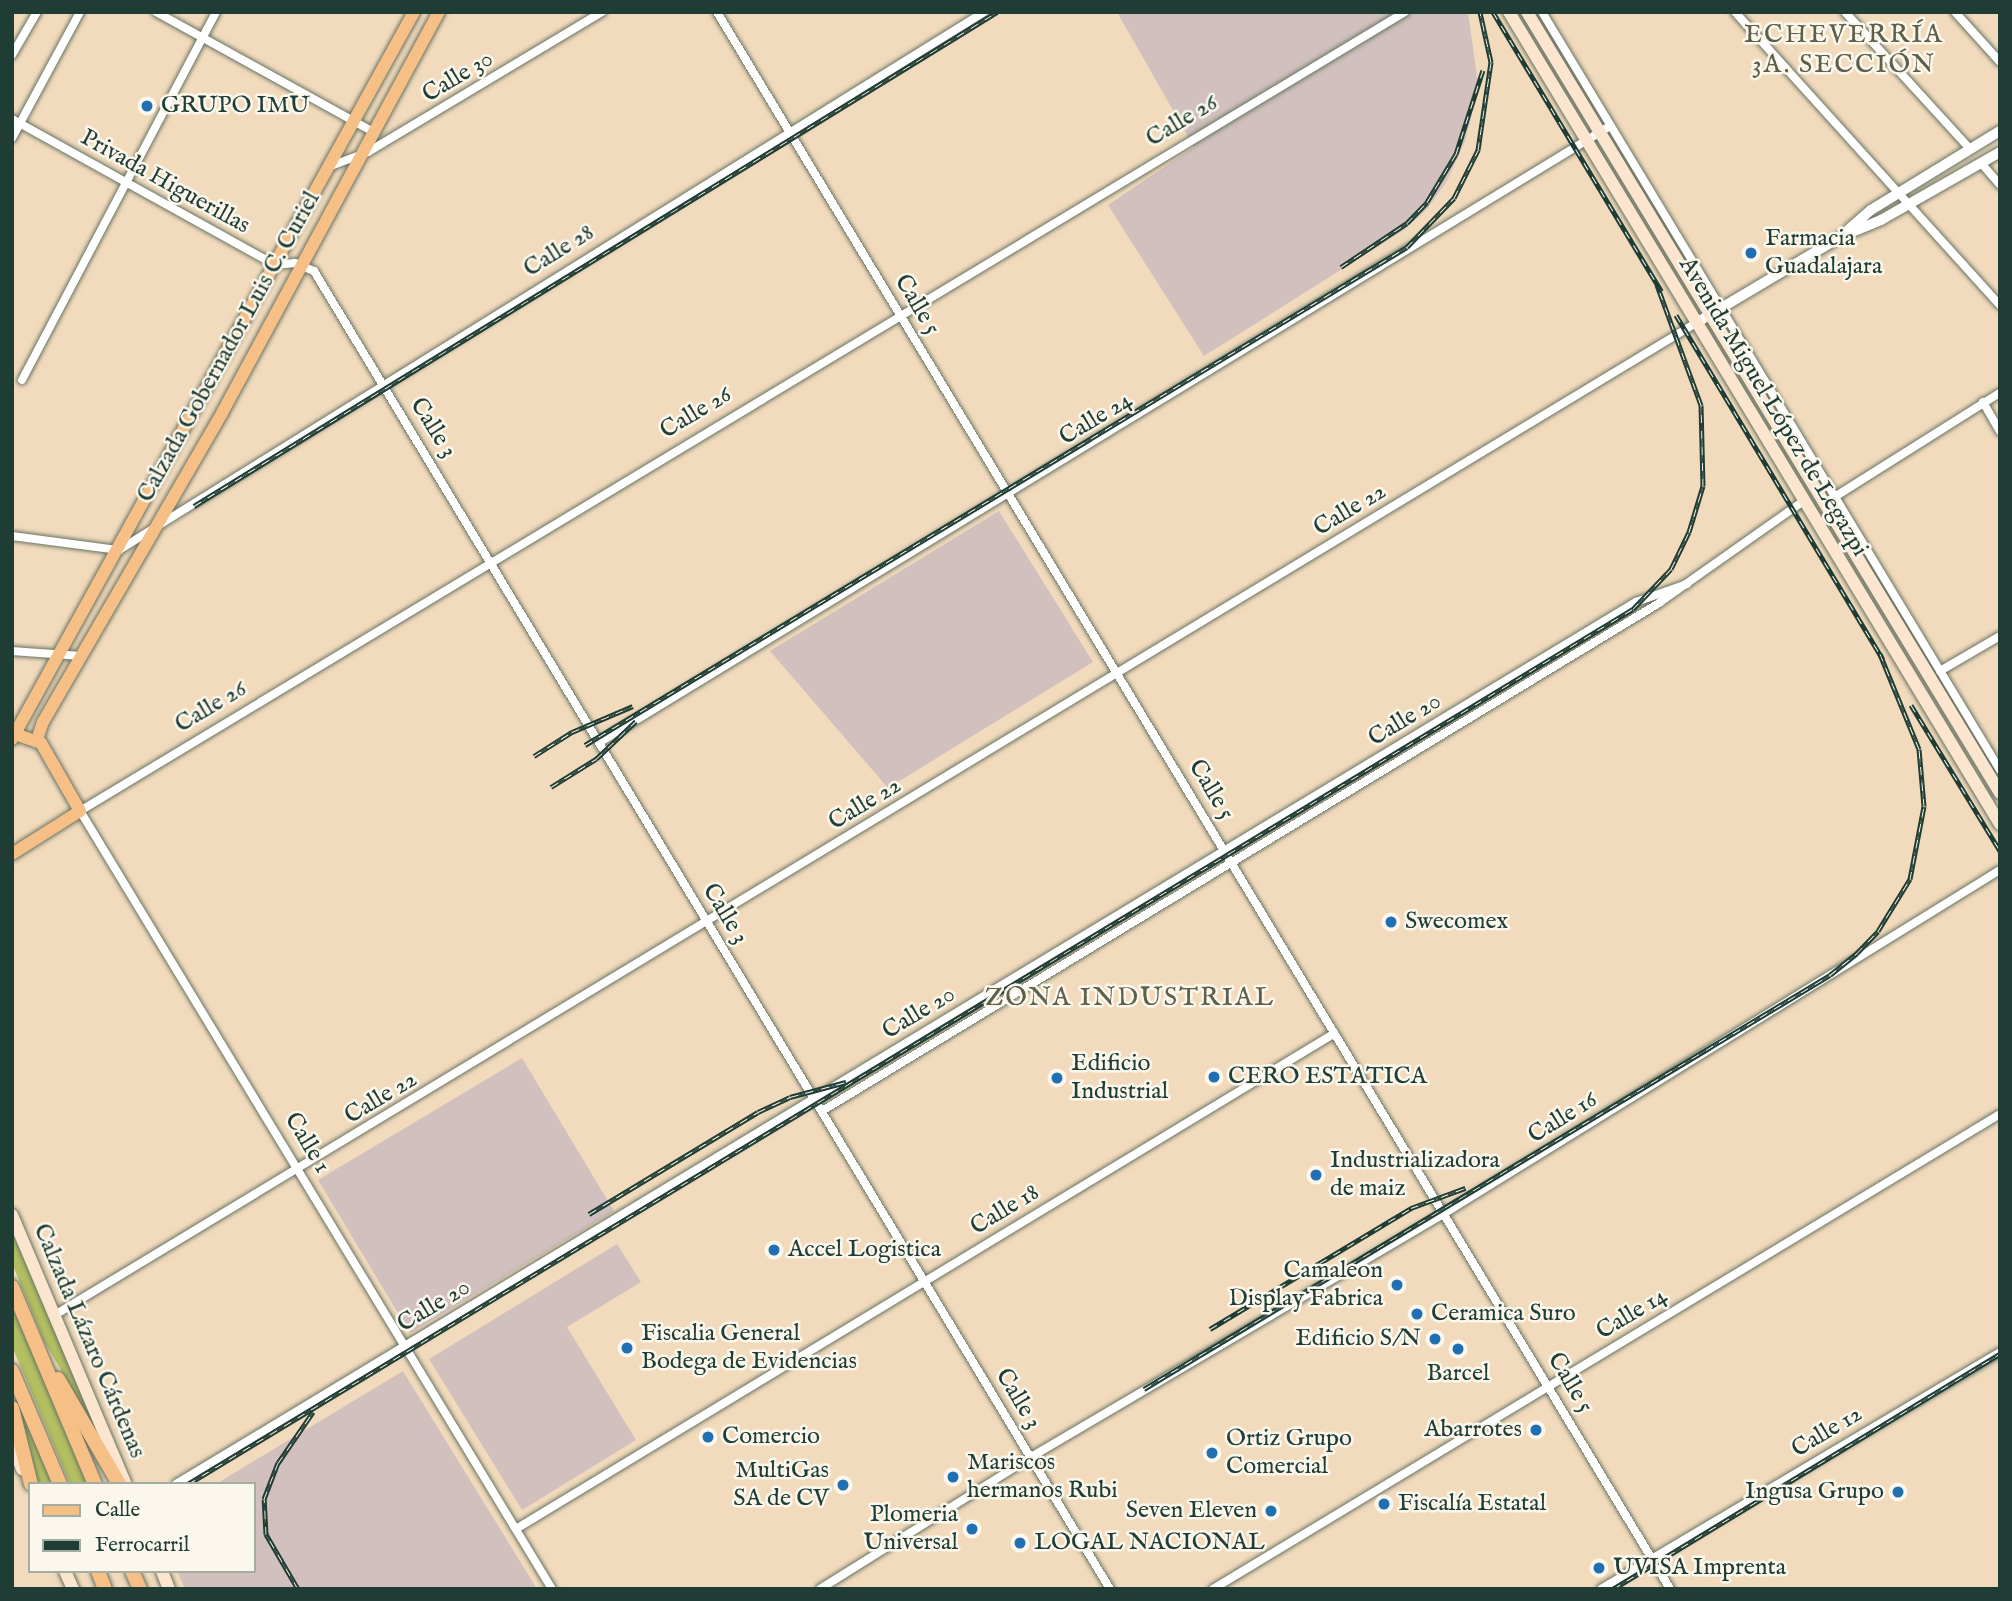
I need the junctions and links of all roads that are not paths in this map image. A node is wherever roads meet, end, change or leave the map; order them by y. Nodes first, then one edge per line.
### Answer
1 (37, 12) edge
2 (80, 12) edge
3 (156, 12) edge
4 (216, 12) edge
5 (439, 12) edge
6 (603, 12) edge
7 (717, 12) edge
8 (984, 12) edge
9 (1405, 12) edge
10 (1509, 12) edge
11 (1527, 12) edge
12 (1542, 12) edge
13 (1735, 12) edge
14 (1845, 12) edge
15 (1955, 12) edge
16 (410, 13) edge
17 (202, 38) junction
18 (12, 55) edge
19 (2000, 62) edge
20 (16, 121) edge
21 (355, 121) junction
22 (1605, 130) junction
23 (372, 131) junction
24 (789, 131) junction
25 (2000, 131) edge
26 (12, 138) edge
27 (1587, 141) junction
28 (1970, 149) junction
29 (2000, 152) edge
30 (357, 157) junction
31 (1981, 163) junction
32 (328, 167) junction
33 (126, 182) junction
34 (2000, 185) edge
35 (1899, 193) junction
36 (1909, 204) junction
37 (1842, 236) junction
38 (302, 264) junction
39 (275, 265) junction
40 (2000, 305) edge
41 (1715, 312) junction
42 (900, 314) junction
43 (1696, 323) junction
44 (22, 380) dead end
45 (383, 383) junction
46 (2000, 393) edge
47 (1983, 402) junction
48 (2000, 430) edge
49 (1009, 494) junction
50 (1805, 500) junction
51 (1831, 500) junction
52 (156, 524) junction
53 (12, 536) edge
54 (119, 550) junction
55 (492, 561) junction
56 (1687, 584) junction
57 (2000, 636) edge
58 (12, 651) edge
59 (60, 654) junction
60 (80, 656) junction
61 (1940, 671) junction
62 (1118, 674) junction
63 (14, 736) edge
64 (37, 740) junction
65 (600, 742) junction
66 (2000, 770) edge
67 (2000, 793) edge
68 (80, 811) junction
69 (2000, 824) edge
70 (1225, 851) junction
71 (12, 854) edge
72 (1232, 863) junction
73 (2000, 870) edge
74 (708, 922) junction
75 (1335, 1033) junction
76 (814, 1099) junction
77 (822, 1111) junction
78 (2000, 1114) edge
79 (299, 1171) junction
80 (1445, 1213) junction
81 (12, 1215) edge
82 (925, 1281) junction
83 (12, 1287) edge
84 (53, 1316) junction
85 (36, 1344) junction
86 (405, 1347) junction
87 (2000, 1352) edge
88 (12, 1371) edge
89 (1550, 1386) junction
90 (12, 1408) edge
91 (12, 1443) edge
92 (1031, 1457) junction
93 (28, 1482) edge
94 (29, 1482) edge
95 (59, 1482) edge
96 (94, 1482) edge
97 (121, 1482) edge
98 (121, 1482) edge
99 (179, 1482) edge
100 (516, 1529) junction
101 (1652, 1558) junction
102 (98, 1573) edge
103 (133, 1573) edge
104 (105, 1589) edge
105 (140, 1589) edge
106 (552, 1589) edge
107 (820, 1589) edge
108 (1110, 1589) edge
109 (1213, 1589) edge
110 (1601, 1589) edge
111 (1670, 1589) edge

1 - 18 street
2 - 20 street
3 - 17 street
4 - 17 street
5 - 23 main road, Calzada Gobernador Luis C. Curiel
6 - 30 street, Calle 30
7 - 24 street, Calle 5
8 - 24 street, Calle 28
9 - 42 street, Calle 26
10 - 27 main road, Avenida Miguel López de Legazpi
11 - 22 main road, Avenida Miguel López de Legazpi
12 - 22 street, Avenida Miguel López de Legazpi
13 - 35 street
14 - 28 street
15 - 19 street
16 - 21 main road, Calzada Gobernador Luis C. Curiel
17 - 21 street
17 - 33 street
20 - 26 street
20 - 33 street, Privada Higuerillas
21 - 23 street
21 - 32 main road, Calzada Gobernador Luis C. Curiel
22 - 27 street, Calle 24
22 - 41 main road, Avenida Miguel López de Legazpi
23 - 30 main road, Calzada Gobernador Luis C. Curiel
24 - 42 street, Calle 5
24 - 45 street, Calle 28
25 - 28 street
27 - 43 main road, Avenida Miguel López de Legazpi
27 - 49 street, Calle 24
28 - 35 street
29 - 31 street
30 - 32 street, Calle 30
30 - 38 main road, Calzada Gobernador Luis C. Curiel
31 - 34 street
31 - 36 street
32 - 39 main road, Calzada Gobernador Luis C. Curiel
33 - 39 street, Privada Higuerillas
33 - 44 street
35 - 36 street
35 - 37 street
36 - 37 street
36 - 40 street
37 - 41 street
38 - 39 street
38 - 45 street, Calle 3
38 - 52 main road, Calzada Gobernador Luis C. Curiel
39 - 54 main road, Calzada Gobernador Luis C. Curiel
41 - 43 street
41 - 51 main road, Avenida Miguel López de Legazpi
42 - 49 street, Calle 5
42 - 55 street, Calle 26
43 - 50 main road, Avenida Miguel López de Legazpi
43 - 62 street, Calle 22
45 - 52 street, Calle 28
45 - 55 street, Calle 3
46 - 47 street
47 - 48 street
47 - 51 street
49 - 62 street, Calle 5
49 - 65 street, Calle 24
50 - 56 street, Calle 20
50 - 69 main road, Avenida Miguel López de Legazpi
51 - 61 street, Avenida Miguel López de Legazpi
51 - 67 main road, Avenida Miguel López de Legazpi
52 - 54 street, Calle 28
52 - 60 main road, Calzada Gobernador Luis C. Curiel
53 - 54 street
54 - 59 main road, Calzada Gobernador Luis C. Curiel
55 - 65 street, Calle 3
55 - 68 street, Calle 26
56 - 70 street, Calle 20
56 - 72 street, Calle 20
57 - 61 street
58 - 59 street
59 - 60 street
59 - 63 main road, Calzada Gobernador Luis C. Curiel
60 - 64 main road, Calzada Gobernador Luis C. Curiel
61 - 66 street, Avenida Miguel López de Legazpi
62 - 70 street, Calle 5
62 - 74 street, Calle 22
63 - 64 main road
64 - 68 main road, Calle 1
65 - 74 street, Calle 3
68 - 71 main road, Calle 26
68 - 79 street, Calle 1
70 - 72 street, Calle 5
70 - 76 street, Calle 20
72 - 75 street, Calle 5
72 - 77 street, Calle 20
73 - 80 street, Calle 16
74 - 76 street, Calle 3
74 - 79 street, Calle 22
75 - 80 street, Calle 5
75 - 82 street, Calle 18
76 - 77 street, Calle 3
76 - 86 street, Calle 20
77 - 82 street, Calle 3
78 - 89 street, Calle 14
79 - 84 street, Calle 22
79 - 86 street, Calle 1
80 - 89 street, Calle 5
80 - 92 street, Calle 16
81 - 84 main road, Calzada Lázaro Cárdenas
82 - 92 street, Calle 3
82 - 100 street, Calle 18
83 - 85 highway, Calzada Lázaro Cárdenas
84 - 97 main road, Calzada Lázaro Cárdenas
85 - 96 highway, Calzada Lázaro Cárdenas
85 - 98 highway
86 - 99 street, Calle 20
86 - 100 street, Calle 1
87 - 101 street, Calle 12
88 - 95 highway
89 - 101 street, Calle 5
89 - 109 street, Calle 14
90 - 94 highway
91 - 93 main road
92 - 107 street, Calle 16
92 - 108 street, Calle 3
100 - 106 street, Calle 1
101 - 110 street, Calle 12
101 - 111 street, Calle 5
102 - 104 highway
103 - 105 highway

